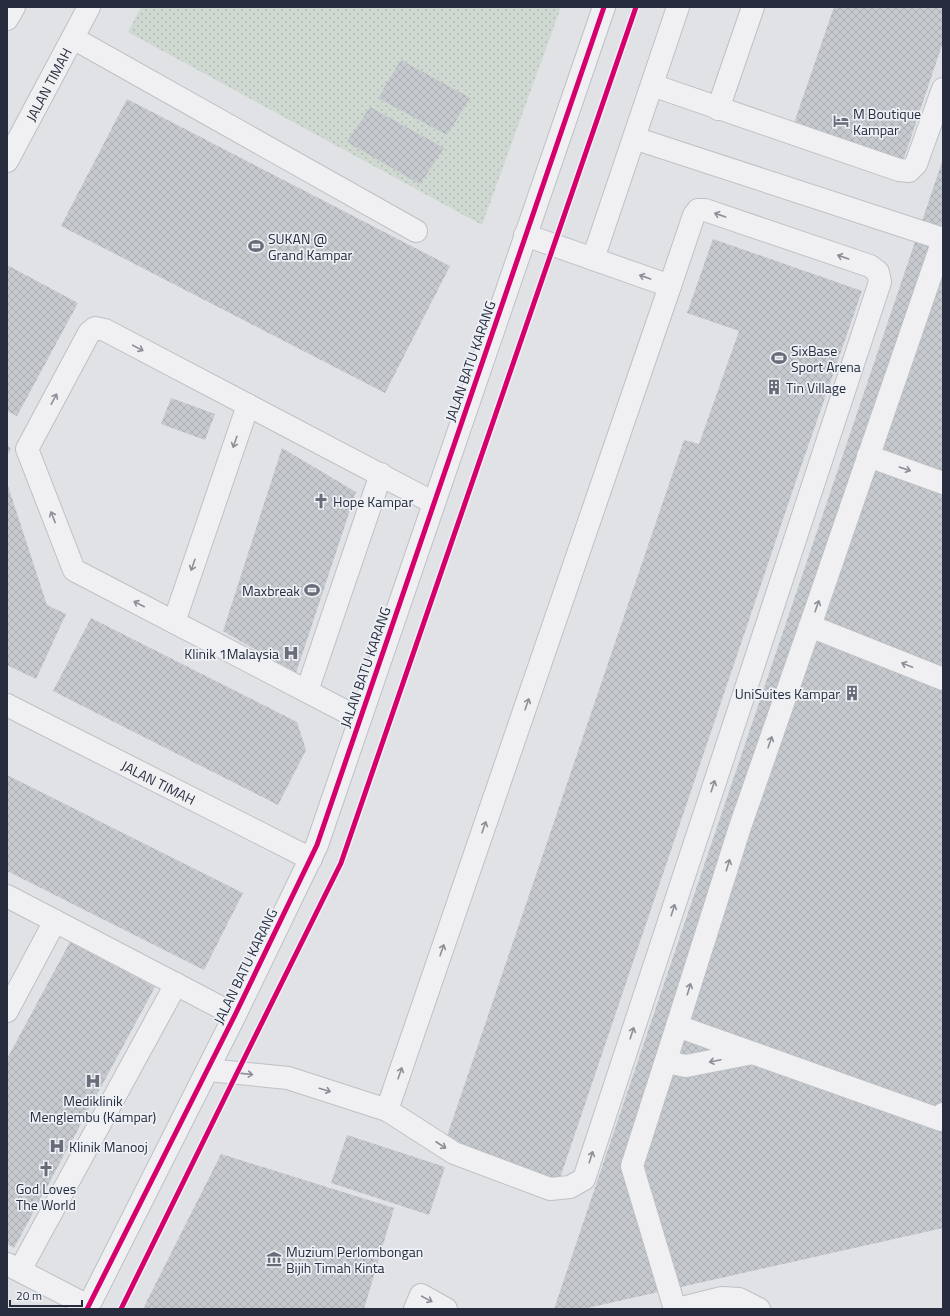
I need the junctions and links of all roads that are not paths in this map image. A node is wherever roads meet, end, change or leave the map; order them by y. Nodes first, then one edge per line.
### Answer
1 (14, 7) edge
2 (89, 7) edge
3 (604, 7) edge
4 (678, 7) edge
5 (753, 7) edge
6 (7, 19) edge
7 (73, 38) junction
8 (652, 85) junction
9 (943, 89) edge
10 (718, 109) junction
11 (634, 138) junction
12 (9, 154) edge
13 (416, 231) dead end
14 (525, 235) junction
15 (943, 240) edge
16 (593, 259) junction
17 (670, 286) junction
18 (248, 405) junction
19 (868, 456) junction
20 (381, 474) junction
21 (943, 483) edge
22 (434, 503) junction
23 (174, 622) junction
24 (810, 626) junction
25 (943, 679) edge
26 (307, 691) junction
27 (7, 705) edge
28 (360, 719) junction
29 (311, 859) junction
30 (7, 896) edge
31 (55, 921) junction
32 (176, 984) junction
33 (7, 1011) edge
34 (236, 1015) junction
35 (677, 1026) junction
36 (753, 1053) junction
37 (666, 1062) junction
38 (208, 1070) junction
39 (387, 1110) junction
40 (942, 1117) edge
41 (13, 1267) edge
42 (87, 1307) edge
43 (415, 1309) edge
44 (446, 1309) edge
45 (675, 1309) edge
46 (678, 1309) edge
47 (759, 1309) edge

1 - 6 street
2 - 7 street, JALAN TIMAH
3 - 14 street, JALAN BATU KARANG
4 - 8 street
5 - 10 street
7 - 12 street, JALAN TIMAH
7 - 13 street
8 - 10 street
8 - 11 street
9 - 10 street
11 - 15 street
11 - 16 street
14 - 16 street
14 - 22 street, JALAN BATU KARANG
15 - 19 street
17 -> 16 street
39 -> 17 street
39 -> 17 street
18 - 20 street
18 -> 23 street
23 -> 18 street
19 -> 21 street
24 -> 19 street
20 - 22 street
20 - 26 street
22 - 28 street, JALAN BATU KARANG
23 - 26 street
25 -> 24 street
35 -> 24 street
26 - 28 street
27 - 29 street, JALAN TIMAH
28 - 29 street, JALAN BATU KARANG
29 - 34 street, JALAN BATU KARANG
30 - 31 street
31 - 32 street
31 - 33 street
32 - 34 street
32 - 41 street
34 - 38 street, JALAN BATU KARANG
35 - 36 street
35 - 37 street
36 -> 37 street
36 - 40 street
37 - 45 street
38 -> 39 street
38 - 42 street, JALAN BATU KARANG
41 - 42 street
43 -> 44 street
46 - 47 street

